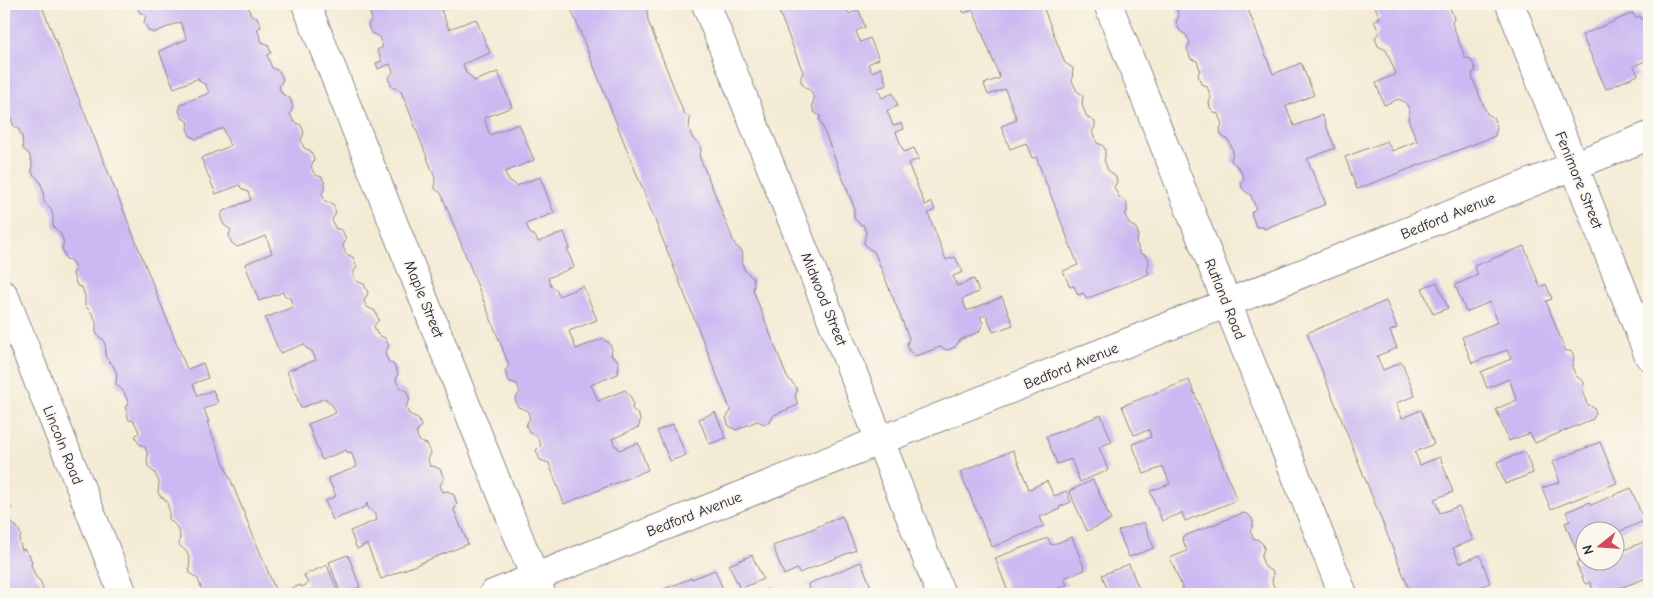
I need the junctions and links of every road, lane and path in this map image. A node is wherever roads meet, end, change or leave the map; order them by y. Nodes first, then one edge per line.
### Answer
1 (306, 4) edge
2 (706, 4) edge
3 (1108, 4) edge
4 (1510, 4) edge
5 (1649, 136) edge
6 (1574, 166) junction
7 (4, 295) edge
8 (1228, 304) junction
9 (1649, 356) edge
10 (880, 441) junction
11 (538, 586) edge
12 (123, 594) edge
13 (492, 594) edge
14 (941, 594) edge
15 (1343, 594) edge

1 - 11 street, Maple Street
2 - 10 street, Midwood Street
3 - 8 street, Rutland Road
4 - 6 street, Fenimore Street
5 - 6 street, Bedford Avenue
6 - 8 street, Bedford Avenue
6 - 9 street, Fenimore Street
7 - 12 street, Lincoln Road
8 - 10 street, Bedford Avenue
8 - 15 street, Rutland Road
10 - 11 street, Bedford Avenue
10 - 14 street, Midwood Street
11 - 13 street, Bedford Avenue

